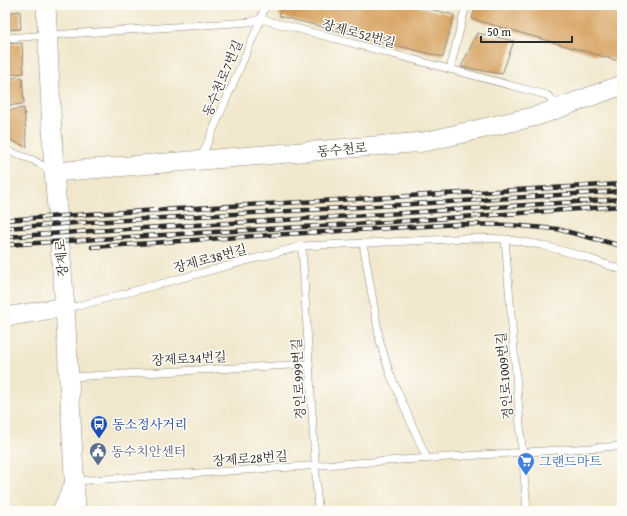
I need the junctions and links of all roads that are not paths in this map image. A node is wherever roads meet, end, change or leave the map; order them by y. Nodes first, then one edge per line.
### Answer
1 (46, 5) edge
2 (264, 5) edge
3 (466, 5) edge
4 (261, 19) junction
5 (47, 36) junction
6 (5, 38) edge
7 (450, 70) junction
8 (622, 86) edge
9 (561, 108) junction
10 (5, 150) edge
11 (200, 161) junction
12 (54, 172) junction
13 (505, 239) junction
14 (363, 243) junction
15 (302, 246) junction
16 (622, 270) edge
17 (65, 307) junction
18 (5, 317) edge
19 (309, 364) junction
20 (69, 376) junction
21 (622, 446) edge
22 (522, 452) junction
23 (427, 459) junction
24 (315, 466) junction
25 (74, 484) junction
26 (63, 511) edge
27 (76, 511) edge
28 (318, 511) edge
29 (527, 511) edge

1 - 5 street, 장제로
2 - 4 lane, 동수천로7번길
3 - 7 lane
4 - 5 lane, 장제로52번길
4 - 7 lane, 장제로52번길
4 - 11 lane, 동수천로7번길
5 - 6 lane, 장제로52번길
5 - 12 street, 장제로
7 - 9 lane, 장제로52번길
8 - 9 street, 동수천로
9 - 11 street, 동수천로
10 - 12 lane
11 - 12 street, 동수천로
12 - 17 street, 장제로
13 - 14 lane, 장제로38번길
13 - 16 lane, 장제로38번길
13 - 22 lane, 경인로1009번길
14 - 15 lane, 장제로38번길
14 - 23 lane
15 - 17 lane, 장제로38번길
15 - 19 lane, 경인로999번길
17 - 18 street
17 - 20 street, 장제로
19 - 20 lane, 장제로34번길
19 - 24 lane, 경인로999번길
20 - 25 street, 장제로
21 - 22 lane, 장제로28번길
22 - 23 lane, 장제로28번길
22 - 29 lane, 경인로1009번길
23 - 24 lane, 장제로28번길
24 - 25 lane, 장제로28번길
24 - 28 lane, 경인로999번길
25 - 26 main road
25 - 27 street, 장제로

